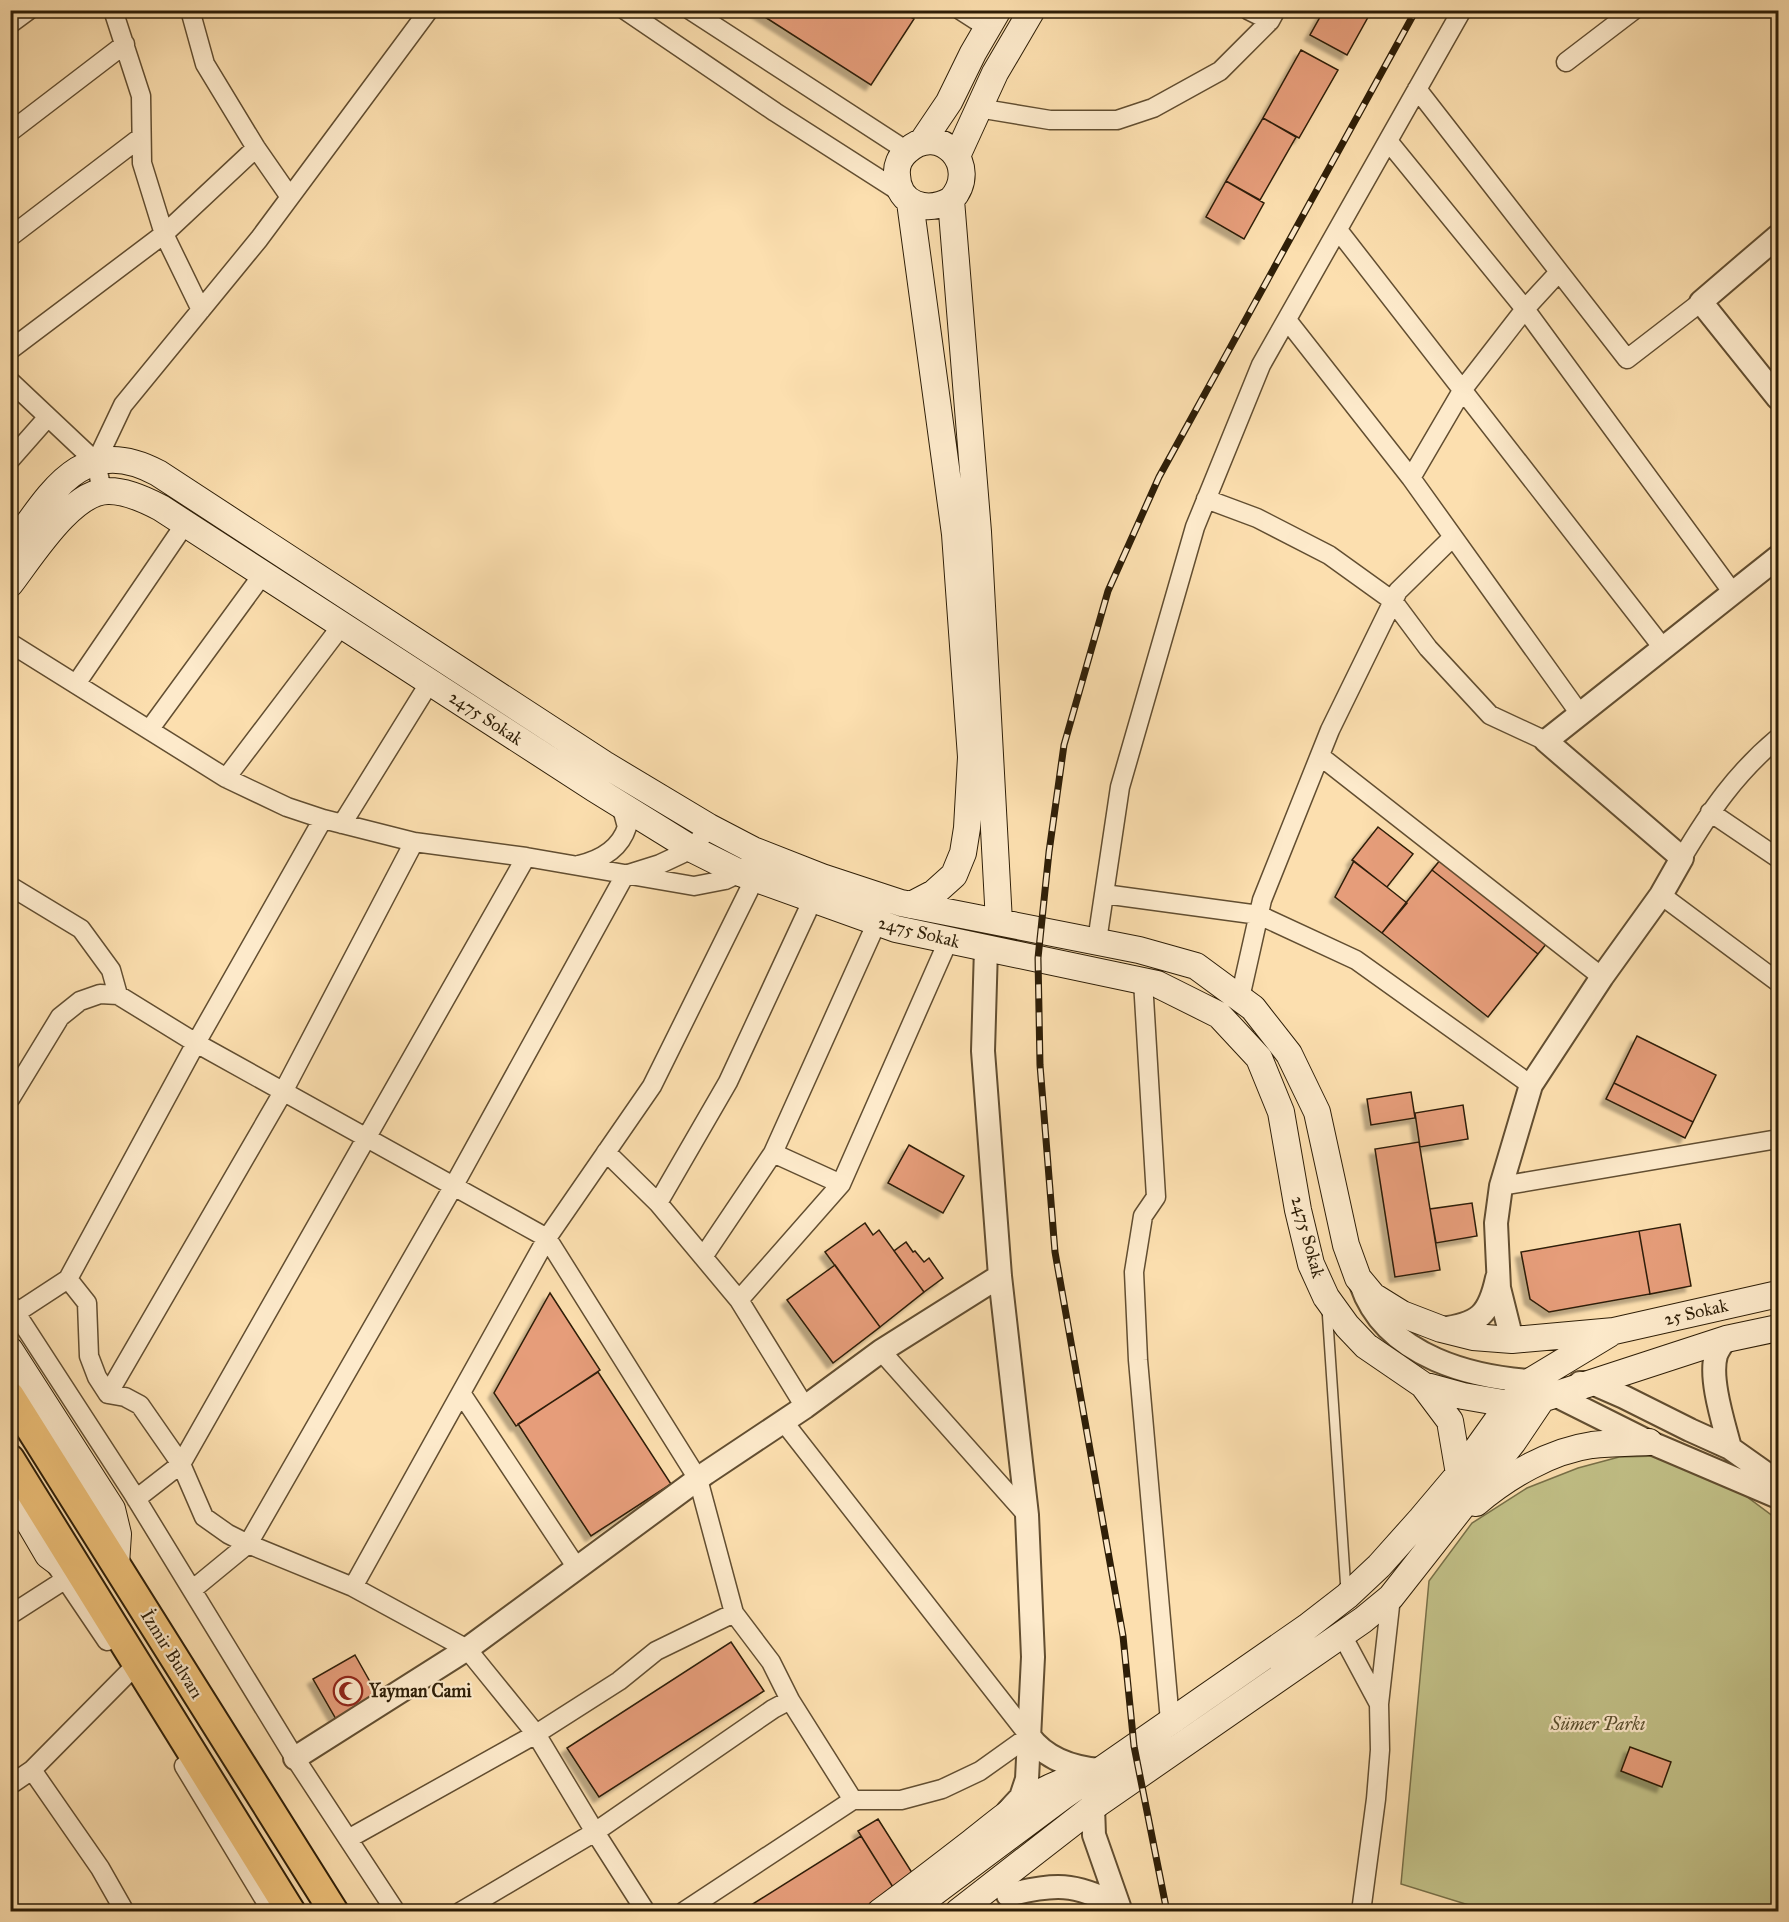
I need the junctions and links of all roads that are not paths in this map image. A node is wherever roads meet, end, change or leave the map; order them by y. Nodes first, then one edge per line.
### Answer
1 (29, 10) edge
2 (113, 10) edge
3 (190, 10) edge
4 (429, 10) edge
5 (625, 10) edge
6 (690, 10) edge
7 (960, 10) edge
8 (1032, 10) edge
9 (1248, 10) edge
10 (1462, 10) edge
11 (1634, 10) edge
12 (990, 16) edge
13 (1273, 16) edge
14 (10, 24) edge
15 (125, 44) junction
16 (1566, 62) dead end
17 (1417, 89) junction
18 (978, 108) junction
19 (10, 132) edge
20 (141, 137) junction
21 (1388, 141) junction
22 (914, 147) junction
23 (256, 148) junction
24 (957, 156) junction
25 (290, 197) junction
26 (906, 198) junction
27 (951, 200) junction
28 (1338, 230) junction
29 (164, 234) junction
30 (1779, 236) edge
31 (10, 237) edge
32 (1559, 272) junction
33 (1701, 302) junction
34 (1525, 309) junction
35 (201, 310) junction
36 (1287, 320) junction
37 (10, 350) edge
38 (10, 381) edge
39 (1463, 389) junction
40 (1779, 398) edge
41 (47, 417) junction
42 (10, 460) edge
43 (96, 462) junction
44 (1411, 478) junction
45 (102, 491) junction
46 (1206, 499) junction
47 (185, 524) junction
48 (1453, 537) junction
49 (10, 549) edge
50 (1779, 557) edge
51 (263, 574) junction
52 (10, 584) edge
53 (1733, 593) junction
54 (1394, 601) junction
55 (342, 625) junction
56 (10, 643) edge
57 (1662, 648) junction
58 (430, 682) junction
59 (76, 684) junction
60 (1580, 714) junction
61 (149, 730) junction
62 (1779, 738) edge
63 (1545, 741) junction
64 (1320, 756) junction
65 (226, 778) junction
66 (621, 805) junction
67 (1710, 812) junction
68 (322, 819) junction
69 (342, 824) junction
70 (709, 827) junction
71 (414, 842) junction
72 (692, 849) junction
73 (753, 850) junction
74 (526, 856) junction
75 (1682, 858) junction
76 (1779, 858) edge
77 (577, 866) junction
78 (625, 875) junction
79 (748, 876) junction
80 (10, 886) edge
81 (1104, 894) junction
82 (1661, 895) junction
83 (813, 899) junction
84 (911, 905) junction
85 (1259, 915) junction
86 (877, 922) junction
87 (999, 922) junction
88 (949, 939) junction
89 (1097, 941) junction
90 (986, 948) junction
91 (1602, 977) junction
92 (1143, 981) junction
93 (1779, 982) edge
94 (118, 995) junction
95 (1239, 998) junction
96 (196, 1043) junction
97 (1531, 1085) junction
98 (283, 1092) junction
99 (10, 1099) edge
100 (367, 1139) junction
101 (1778, 1143) edge
102 (606, 1152) junction
103 (773, 1153) junction
104 (841, 1184) junction
105 (1501, 1186) junction
106 (453, 1187) junction
107 (658, 1203) junction
108 (547, 1238) junction
109 (703, 1257) junction
110 (1498, 1273) junction
111 (1000, 1276) junction
112 (68, 1278) junction
113 (1358, 1278) junction
114 (1779, 1294) edge
115 (1326, 1297) junction
116 (739, 1300) junction
117 (13, 1309) edge
118 (1779, 1328) edge
119 (1441, 1329) junction
120 (1614, 1331) junction
121 (1512, 1340) junction
122 (1726, 1340) junction
123 (10, 1350) edge
124 (881, 1352) junction
125 (1592, 1383) junction
126 (1423, 1385) junction
127 (1543, 1392) junction
128 (461, 1393) junction
129 (108, 1394) junction
130 (10, 1396) edge
131 (1509, 1404) junction
132 (805, 1407) junction
133 (783, 1421) junction
134 (1649, 1442) junction
135 (1730, 1448) junction
136 (10, 1459) edge
137 (181, 1464) junction
138 (1459, 1474) junction
139 (1775, 1477) edge
140 (698, 1479) junction
141 (11, 1491) edge
142 (1779, 1497) edge
143 (136, 1499) junction
144 (1027, 1515) junction
145 (1448, 1526) junction
146 (248, 1544) junction
147 (116, 1564) junction
148 (578, 1568) junction
149 (74, 1577) junction
150 (354, 1587) junction
151 (192, 1590) junction
152 (1347, 1596) junction
153 (1391, 1598) junction
154 (734, 1613) junction
155 (10, 1615) edge
156 (1342, 1635) junction
157 (467, 1649) junction
158 (128, 1673) junction
159 (790, 1700) junction
160 (1379, 1704) junction
161 (1170, 1722) junction
162 (536, 1734) junction
163 (1029, 1736) junction
164 (295, 1758) junction
165 (32, 1770) junction
166 (1101, 1770) junction
167 (10, 1785) edge
168 (853, 1800) junction
169 (1093, 1807) junction
170 (1000, 1819) junction
171 (595, 1832) junction
172 (348, 1839) junction
173 (1008, 1895) junction
174 (1120, 1908) edge
175 (125, 1911) edge
176 (272, 1911) edge
177 (291, 1911) edge
178 (334, 1911) edge
179 (396, 1911) edge
180 (460, 1911) edge
181 (646, 1911) edge
182 (683, 1911) edge
183 (880, 1911) edge
184 (908, 1911) edge
185 (958, 1911) edge
186 (986, 1911) edge
187 (1361, 1911) edge

1 - 14 street
2 - 15 street
3 - 23 street
4 - 25 street
5 - 26 street
6 - 22 street
7 - 12 street
8 - 18 main road
9 - 13 street
10 - 17 street
11 - 16 street
12 - 22 main road
13 - 18 street
15 - 19 street
15 - 20 street
17 - 21 street
17 - 32 street
18 - 24 main road
20 - 29 street
20 - 31 street
21 - 28 street
21 - 34 street
22 - 24 main road
22 - 26 main road
23 - 25 street
23 - 29 street
24 - 27 main road
25 - 35 street
26 - 27 main road
26 - 84 main road
27 - 87 main road
28 - 36 street
28 - 39 street
29 - 35 street
29 - 37 street
30 - 33 street
32 - 33 street
32 - 34 street
33 - 40 street
34 - 39 street
34 - 53 street
35 - 43 street
36 - 44 street
36 - 46 street
38 - 41 street
39 - 44 street
39 - 57 street
41 - 42 street
41 - 43 street
43 - 45 street
43 - 49 main road, 2475 Sokak
43 - 70 main road, 2475 Sokak
44 - 48 street
45 - 47 main road, 2475 Sokak
45 - 52 main road
46 - 54 street
46 - 81 street
47 - 51 main road, 2475 Sokak
47 - 59 street
48 - 54 street
48 - 60 street
50 - 53 street
51 - 55 main road, 2475 Sokak
51 - 61 street
53 - 57 street
54 - 63 street
54 - 64 street
55 - 58 main road, 2475 Sokak
55 - 65 street
56 - 59 street
57 - 60 street
58 - 66 main road, 2475 Sokak
58 - 69 street
59 - 61 street
60 - 63 street
61 - 65 street
62 - 67 street
63 - 75 street
64 - 85 street
64 - 91 street
65 - 68 street
66 - 72 main road, 2475 Sokak
66 - 77 street
67 - 75 street
67 - 76 street
68 - 69 street
68 - 96 street
69 - 71 street
70 - 72 street
70 - 73 main road, 2475 Sokak
71 - 74 street
71 - 98 street
72 - 78 street
72 - 79 main road, 2475 Sokak
73 - 79 street
73 - 84 main road, 2475 Sokak
74 - 77 street
74 - 100 street
75 - 82 street
77 - 78 street
78 - 79 street
78 - 106 street
79 - 83 main road, 2475 Sokak
79 - 102 street
80 - 94 street
81 - 85 street
81 - 89 street
82 - 91 street
82 - 93 street
83 - 86 main road, 2475 Sokak
83 - 107 street
84 - 87 main road, 2475 Sokak
85 - 95 street
85 - 97 street
86 - 88 main road, 2475 Sokak
86 - 103 street
87 - 89 main road, 2475 Sokak
88 - 90 main road, 2475 Sokak
88 - 104 street
89 - 95 main road, 2475 Sokak
90 - 92 main road, 2475 Sokak
90 - 111 street
91 - 97 street
92 - 115 main road, 2475 Sokak
92 - 161 street
94 - 96 street
94 - 99 street
95 - 113 main road, 2475 Sokak
96 - 98 street
96 - 112 street
97 - 105 street
98 - 100 street
98 - 129 street
100 - 106 street
100 - 137 street
101 - 105 street
102 - 107 street
102 - 108 street
103 - 104 street
103 - 109 street
104 - 116 street
105 - 110 street
106 - 108 street
106 - 146 street
107 - 109 street
108 - 128 street
108 - 140 street
109 - 116 street
110 - 119 street
110 - 121 street
111 - 124 street
111 - 144 street
112 - 117 street
112 - 129 street
113 - 119 main road, 2475 Sokak
113 - 127 street
114 - 120 main road, 25 Sokak
115 - 126 main road, 2475 Sokak
115 - 152 lane
116 - 132 street
117 - 143 street
118 - 122 main road, 25 Sokak
119 - 121 main road, 2475 Sokak
120 - 121 main road, 2475 Sokak
120 - 127 main road
121 - 127 main road
122 - 125 main road, 2475 Sokak
122 - 135 street
123 - 147 main road
124 - 132 street
124 - 144 street
125 - 127 main road, 2475 Sokak
125 - 135 street
126 - 131 main road, 2475 Sokak
126 - 138 main road
127 - 131 main road, 2475 Sokak
127 - 134 street
127 - 145 main road
128 - 148 street
128 - 150 street
129 - 137 street
130 - 147 main road, İzmir Bulvarı
131 - 138 main road
132 - 133 street
133 - 140 street
133 - 163 street
134 - 142 street
134 - 145 main road
135 - 139 street
136 - 149 main road, İzmir Bulvarı
137 - 143 street
137 - 146 street
138 - 152 main road
140 - 148 street
140 - 154 street
141 - 149 main road
143 - 151 street
144 - 163 street
145 - 153 main road
146 - 150 street
146 - 151 street
147 - 178 main road, İzmir Bulvarı
148 - 157 street
149 - 155 street
149 - 158 street
149 - 177 main road, İzmir Bulvarı
150 - 157 street
151 - 164 street
152 - 161 main road
153 - 156 main road
153 - 160 street
154 - 159 street
154 - 162 street
156 - 160 street
156 - 169 main road
157 - 162 street
157 - 164 street
158 - 165 street
158 - 176 street
159 - 168 street
159 - 171 street
160 - 187 street
161 - 166 main road
162 - 171 street
162 - 172 street
163 - 166 street
163 - 168 street
163 - 170 street
164 - 172 street
165 - 167 street
165 - 175 street
166 - 170 main road
166 - 184 main road
168 - 182 street
169 - 173 main road
169 - 174 street
169 - 185 main road
170 - 183 main road
171 - 180 street
171 - 181 street
172 - 179 street
173 - 174 street
173 - 186 main road

